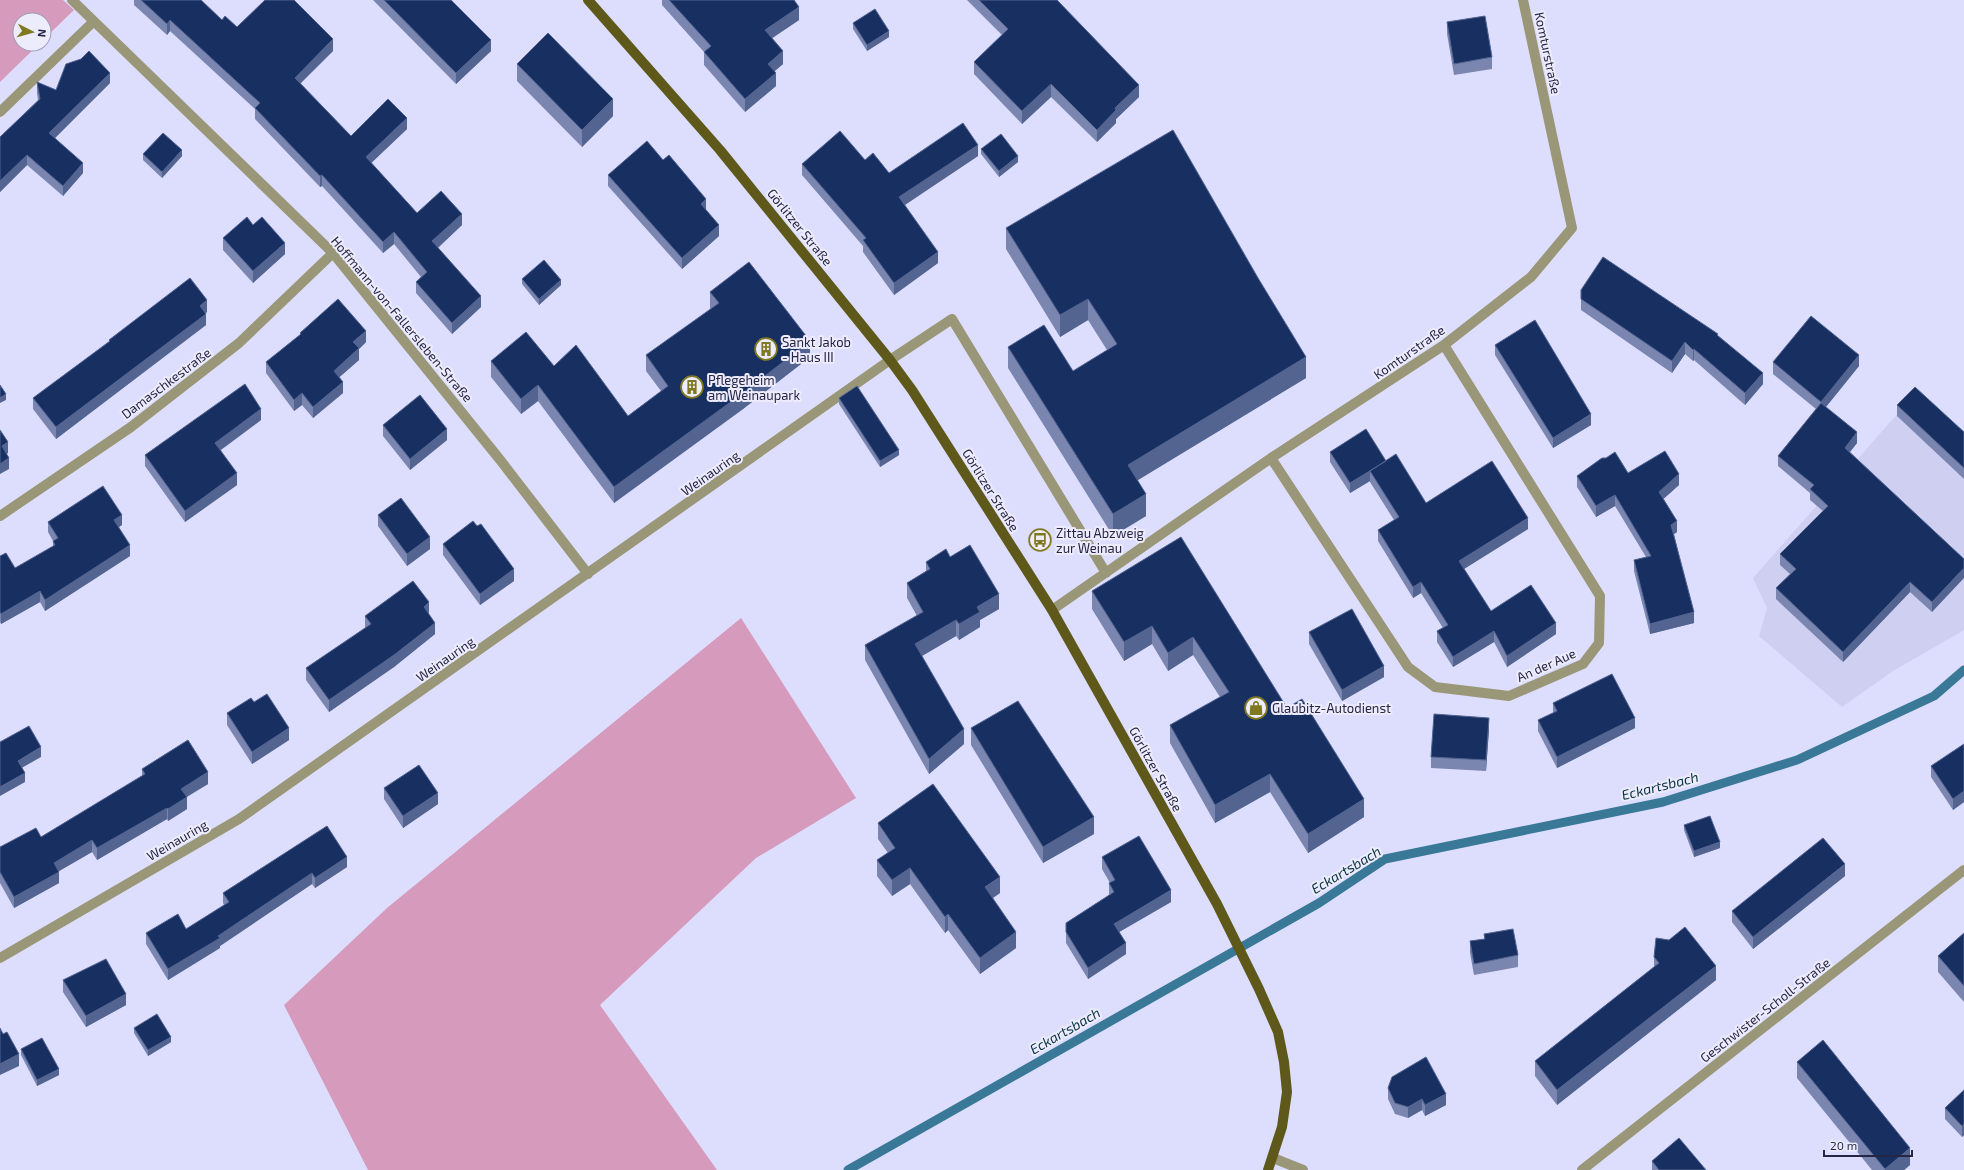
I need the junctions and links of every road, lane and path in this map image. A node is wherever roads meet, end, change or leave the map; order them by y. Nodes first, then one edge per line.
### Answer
1 (72, 0) edge
2 (588, 0) edge
3 (1523, 0) edge
4 (93, 22) junction
5 (0, 112) edge
6 (333, 253) junction
7 (1444, 345) junction
8 (890, 360) junction
9 (1271, 458) junction
10 (0, 516) edge
11 (1106, 572) junction
12 (588, 574) junction
13 (1052, 610) junction
14 (1964, 870) edge
15 (0, 958) edge
16 (1273, 1158) junction
17 (1268, 1170) edge
18 (1303, 1170) edge
19 (1582, 1170) edge

1 - 4 street, Hoffmann-von-Fallersleben-Straße
2 - 8 main road, Görlitzer Straße
3 - 7 street, Komturstraße
4 - 5 street
4 - 6 street, Hoffmann-von-Fallersleben-Straße
6 - 10 street, Damaschkestraße
6 - 12 street, Hoffmann-von-Fallersleben-Straße
7 - 9 street, Komturstraße
7 - 9 street, An der Aue
8 - 11 street, Weinauring
8 - 12 street, Weinauring
8 - 13 main road, Görlitzer Straße
9 - 11 street, Komturstraße
11 - 13 street, Komturstraße
12 - 15 street, Weinauring
13 - 16 main road, Görlitzer Straße
14 - 19 street, Geschwister-Scholl-Straße
16 - 17 main road, Görlitzer Straße
16 - 18 street

